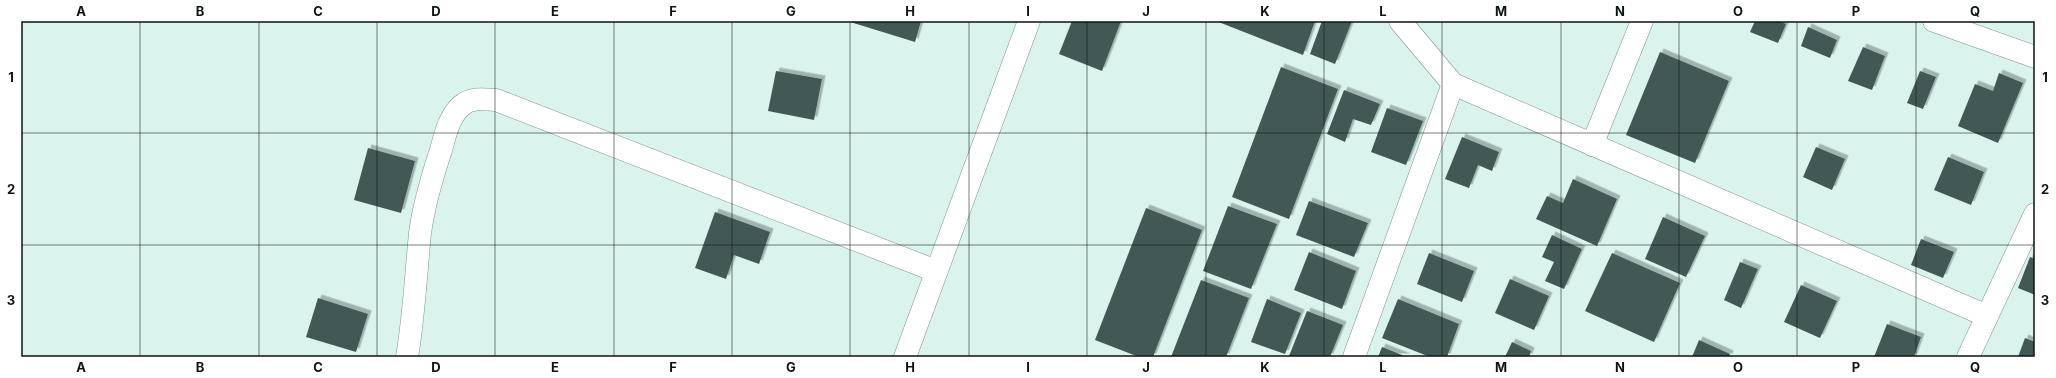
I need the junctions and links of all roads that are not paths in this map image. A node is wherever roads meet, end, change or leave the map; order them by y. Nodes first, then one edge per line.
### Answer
1 (1029, 21) edge
2 (1400, 21) edge
3 (1642, 21) edge
4 (1934, 21) edge
5 (2035, 57) edge
6 (1453, 84) junction
7 (1592, 145) junction
8 (2035, 214) edge
9 (936, 272) junction
10 (1987, 316) junction
11 (407, 357) edge
12 (905, 357) edge
13 (1354, 357) edge
14 (1968, 357) edge

1 - 9 street
2 - 6 street
3 - 7 street
4 - 5 street
6 - 7 street
6 - 13 street
7 - 10 street
8 - 10 street
9 - 11 street
9 - 12 street
10 - 14 street

